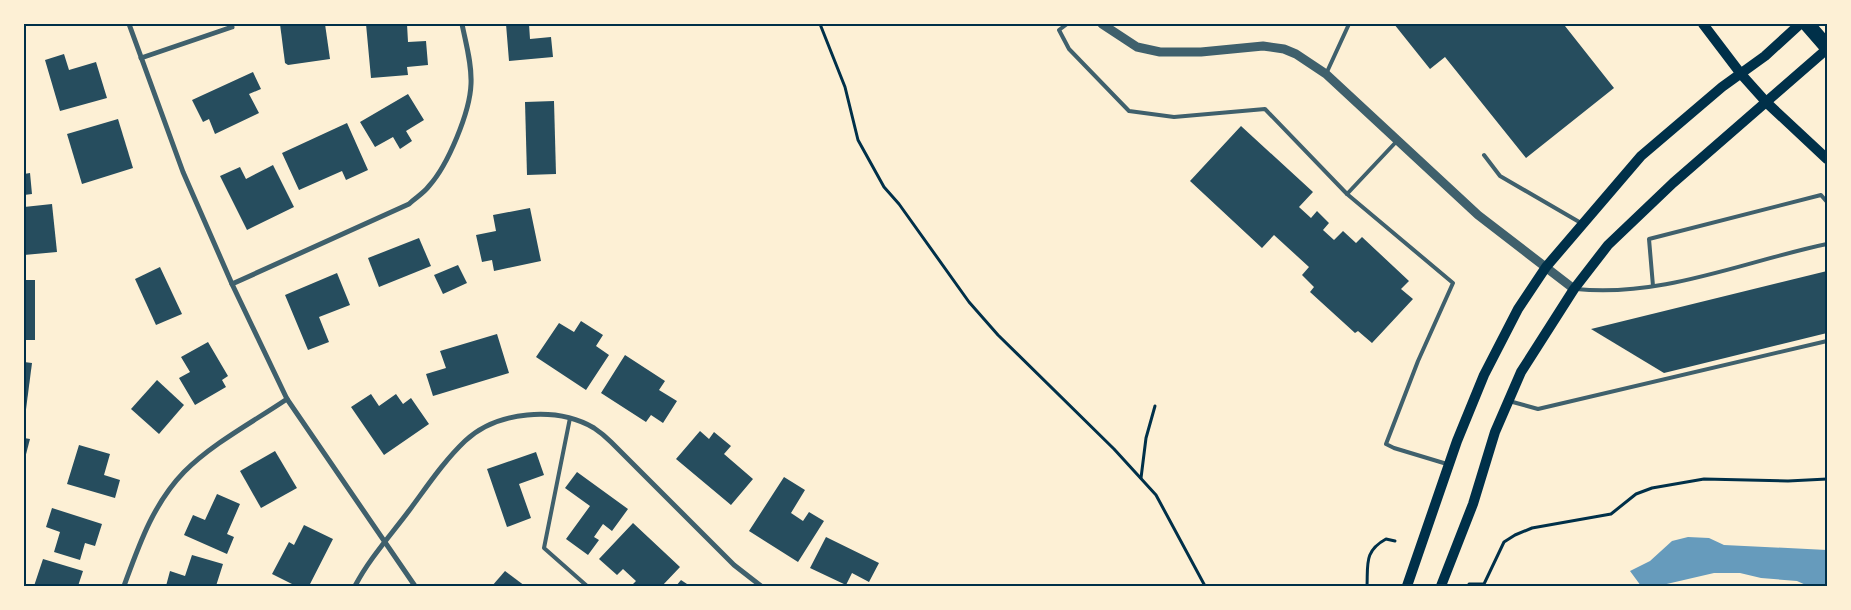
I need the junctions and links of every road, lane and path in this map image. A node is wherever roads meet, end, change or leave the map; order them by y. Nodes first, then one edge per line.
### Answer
1 (129, 24) edge
2 (462, 24) edge
3 (820, 24) edge
4 (1067, 24) edge
5 (1102, 24) edge
6 (1349, 24) edge
7 (1703, 24) edge
8 (1800, 24) edge
9 (1807, 24) edge
10 (232, 27) dead end
11 (1827, 48) edge
12 (141, 58) junction
13 (1326, 74) junction
14 (1741, 74) junction
15 (1767, 103) junction
16 (1396, 142) junction
17 (1484, 155) dead end
18 (1827, 159) edge
19 (1347, 194) junction
20 (1827, 202) edge
21 (1582, 224) junction
22 (1827, 244) edge
23 (1546, 267) junction
24 (232, 284) junction
25 (1654, 286) junction
26 (1574, 289) junction
27 (1827, 341) edge
28 (287, 399) junction
29 (1509, 401) junction
30 (1155, 406) dead end
31 (570, 418) junction
32 (1449, 465) junction
33 (1141, 479) junction
34 (1827, 479) edge
35 (1395, 541) dead end
36 (384, 542) junction
37 (124, 586) edge
38 (355, 586) edge
39 (415, 586) edge
40 (587, 586) edge
41 (761, 586) edge
42 (1205, 586) edge
43 (1367, 586) edge
44 (1407, 586) edge
45 (1442, 586) edge
46 (1469, 586) edge

1 - 12 street
2 - 24 street
3 - 33 path
4 - 19 lane
5 - 13 street
6 - 13 lane
7 - 14 main road
8 - 14 main road
9 - 11 highway
10 - 12 street
11 - 15 main road
12 - 24 street
13 - 16 street
14 - 15 main road
14 - 21 main road
15 - 18 main road
15 - 26 main road
16 - 19 lane
16 - 23 street
17 - 21 lane
19 - 32 lane
20 - 25 lane
21 - 23 main road
22 - 25 lane
23 - 26 street
23 - 32 main road
24 - 28 street
25 - 26 lane
26 - 29 main road
27 - 29 lane
28 - 36 street
28 - 37 street
29 - 45 main road
30 - 33 path
31 - 36 street
31 - 40 lane
31 - 41 street
32 - 44 main road
33 - 42 path
34 - 46 path
35 - 43 path
36 - 38 street
36 - 39 street

